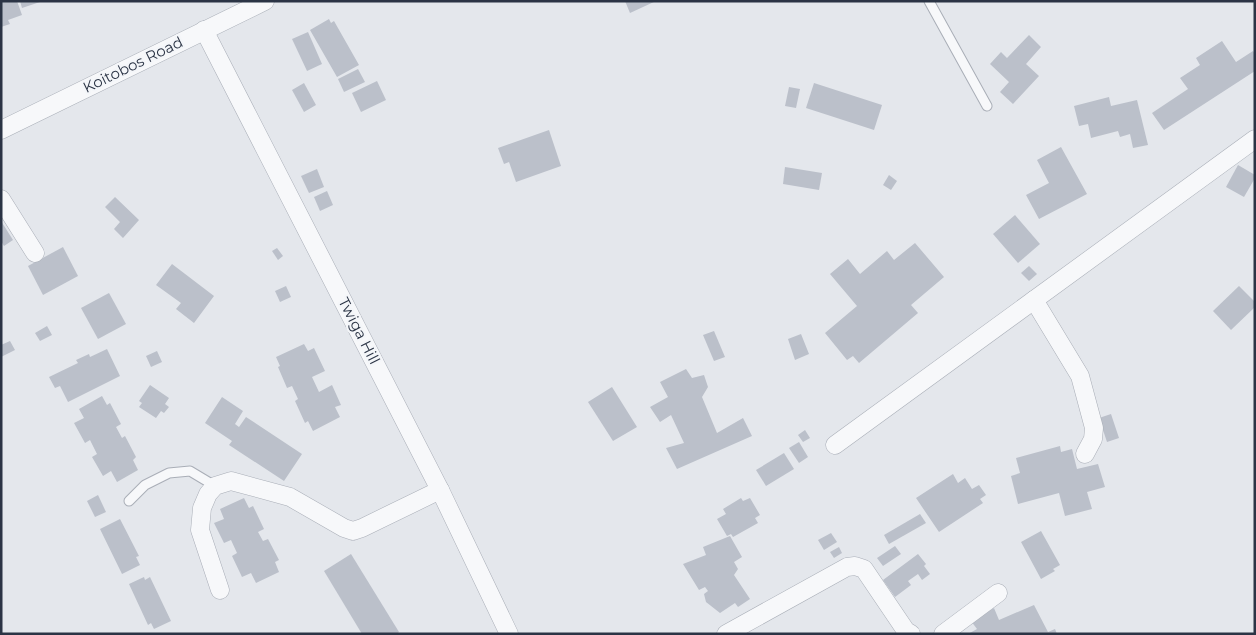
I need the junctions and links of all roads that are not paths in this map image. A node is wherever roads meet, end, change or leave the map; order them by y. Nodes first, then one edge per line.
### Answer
1 (265, 1) edge
2 (929, 1) edge
3 (204, 30) junction
4 (987, 106) dead end
5 (1, 130) edge
6 (1255, 139) edge
7 (1, 199) edge
8 (35, 252) dead end
9 (1034, 300) junction
10 (835, 445) dead end
11 (1085, 454) dead end
12 (215, 486) junction
13 (440, 490) junction
14 (129, 501) dead end
15 (220, 590) dead end
16 (998, 594) dead end
17 (509, 634) edge
18 (726, 634) edge
19 (911, 634) edge
20 (943, 634) edge

1 - 3 street, Koitobos Road
2 - 4 lane
3 - 5 street, Koitobos Road
3 - 13 street, Twiga Hill
6 - 9 street
7 - 8 street
9 - 10 street
9 - 11 street
12 - 13 street
12 - 14 lane
12 - 15 street
13 - 17 street, Twiga Hill
16 - 20 street
18 - 19 street

